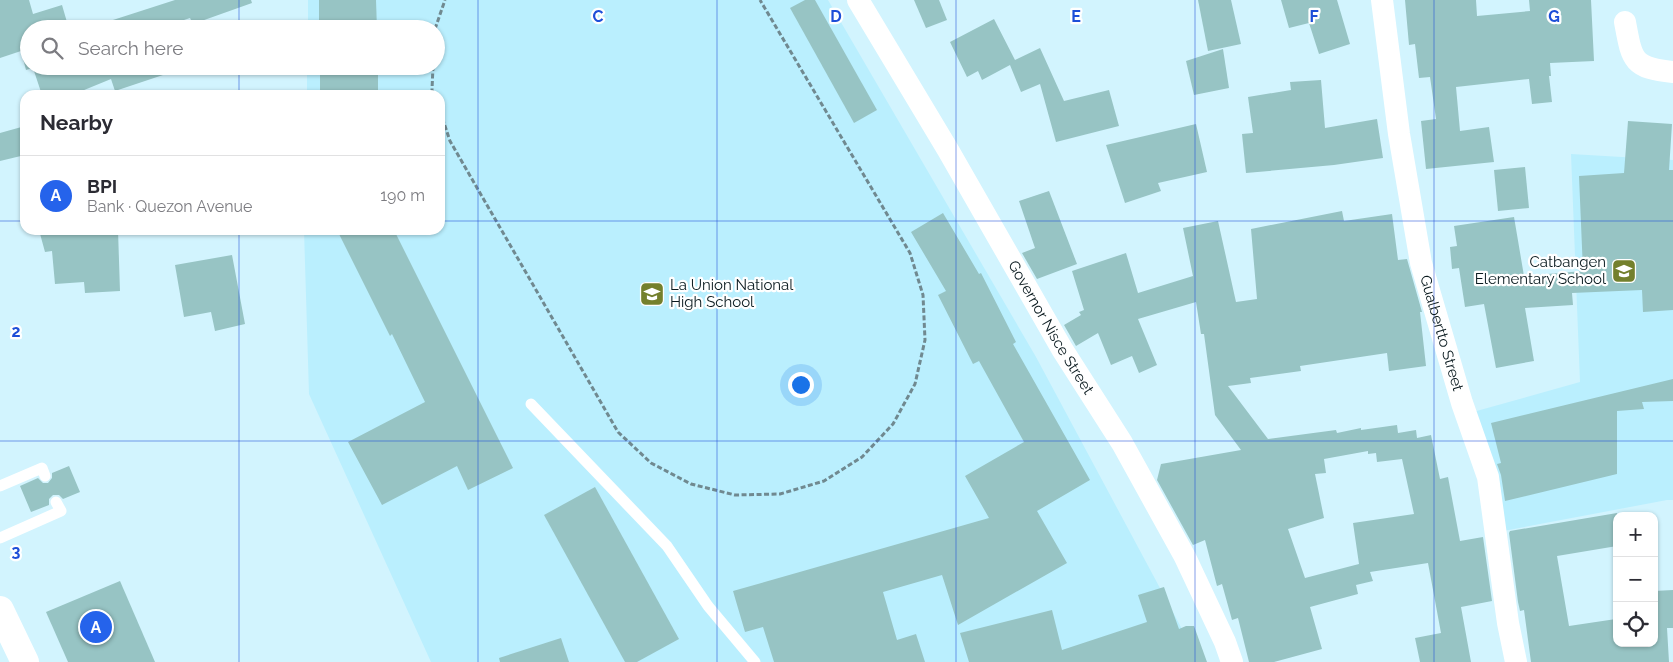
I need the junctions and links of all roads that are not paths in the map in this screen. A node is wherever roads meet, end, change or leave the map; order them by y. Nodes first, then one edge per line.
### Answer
1 (858, 0) edge
2 (1382, 0) edge
3 (1625, 22) dead end
4 (1673, 72) edge
5 (531, 404) dead end
6 (45, 476) dead end
7 (0, 486) edge
8 (56, 502) dead end
9 (0, 538) edge
10 (0, 610) edge
11 (25, 662) edge
12 (755, 662) edge
13 (1232, 662) edge
14 (1516, 662) edge

1 - 13 street, Governor Nisce Street
2 - 14 street, Gualbertto Street
3 - 4 street
5 - 12 lane
6 - 7 lane
8 - 9 lane
10 - 11 main road

